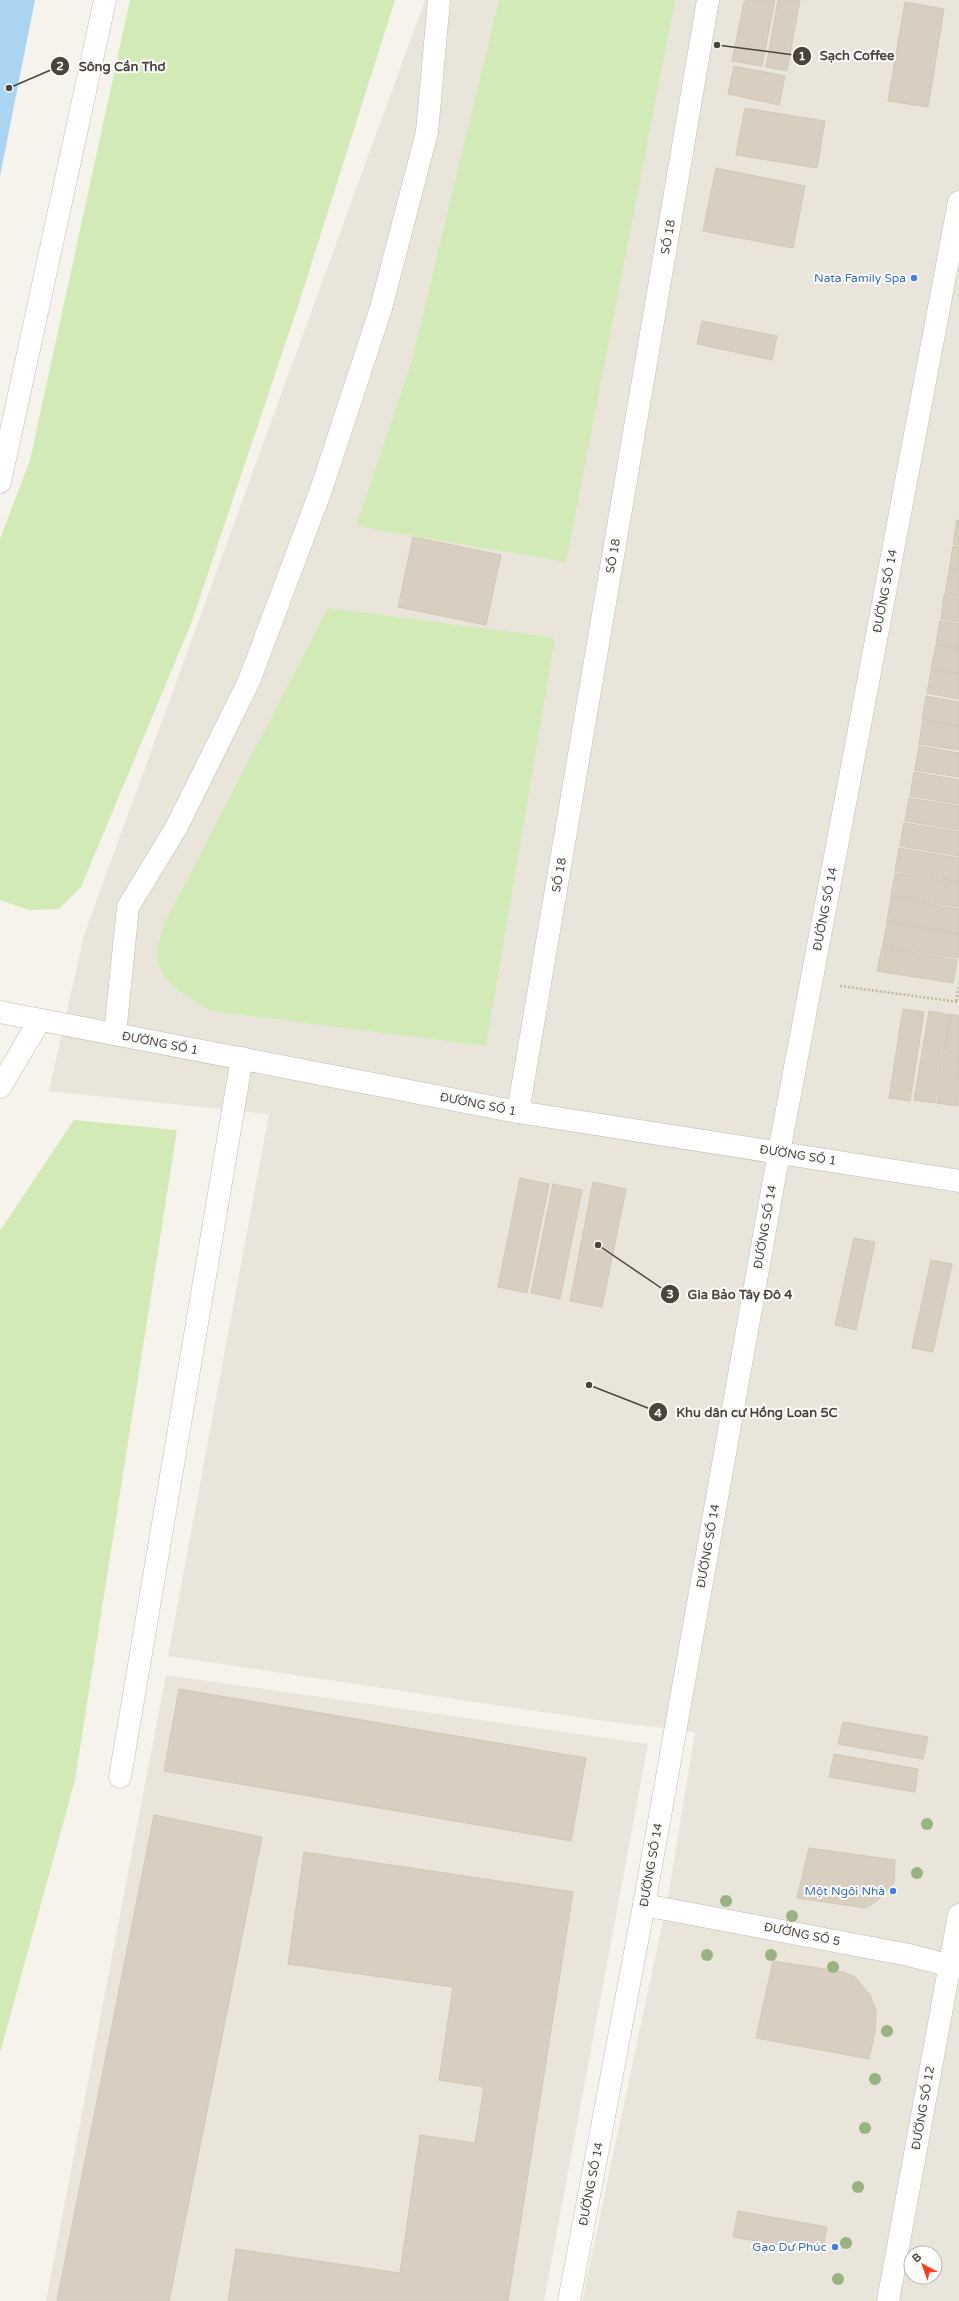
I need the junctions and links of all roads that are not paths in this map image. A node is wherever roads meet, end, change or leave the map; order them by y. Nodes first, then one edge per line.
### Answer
1 (105, 0) edge
2 (439, 0) edge
3 (708, 0) edge
4 (959, 202) edge
5 (0, 482) edge
6 (0, 1012) edge
7 (40, 1020) junction
8 (115, 1034) junction
9 (242, 1058) junction
10 (0, 1087) edge
11 (518, 1112) junction
12 (779, 1152) junction
13 (959, 1181) edge
14 (120, 1777) dead end
15 (644, 1905) junction
16 (959, 1915) edge
17 (954, 1966) edge
18 (569, 2301) edge
19 (888, 2301) edge

1 - 5 street
2 - 8 street
3 - 11 street, SỐ 18
4 - 12 street, ĐƯỜNG SỐ 14
6 - 7 street, ĐƯỜNG SỐ 1
7 - 8 street, ĐƯỜNG SỐ 1
7 - 10 street
8 - 9 street, ĐƯỜNG SỐ 1
9 - 11 street, ĐƯỜNG SỐ 1
9 - 14 street
11 - 12 street, ĐƯỜNG SỐ 1
12 - 13 street, ĐƯỜNG SỐ 1
12 - 15 street, ĐƯỜNG SỐ 14
15 - 17 street, ĐƯỜNG SỐ 5
15 - 18 street, ĐƯỜNG SỐ 14
16 - 17 street, ĐƯỜNG SỐ 12
17 - 19 street, ĐƯỜNG SỐ 12

